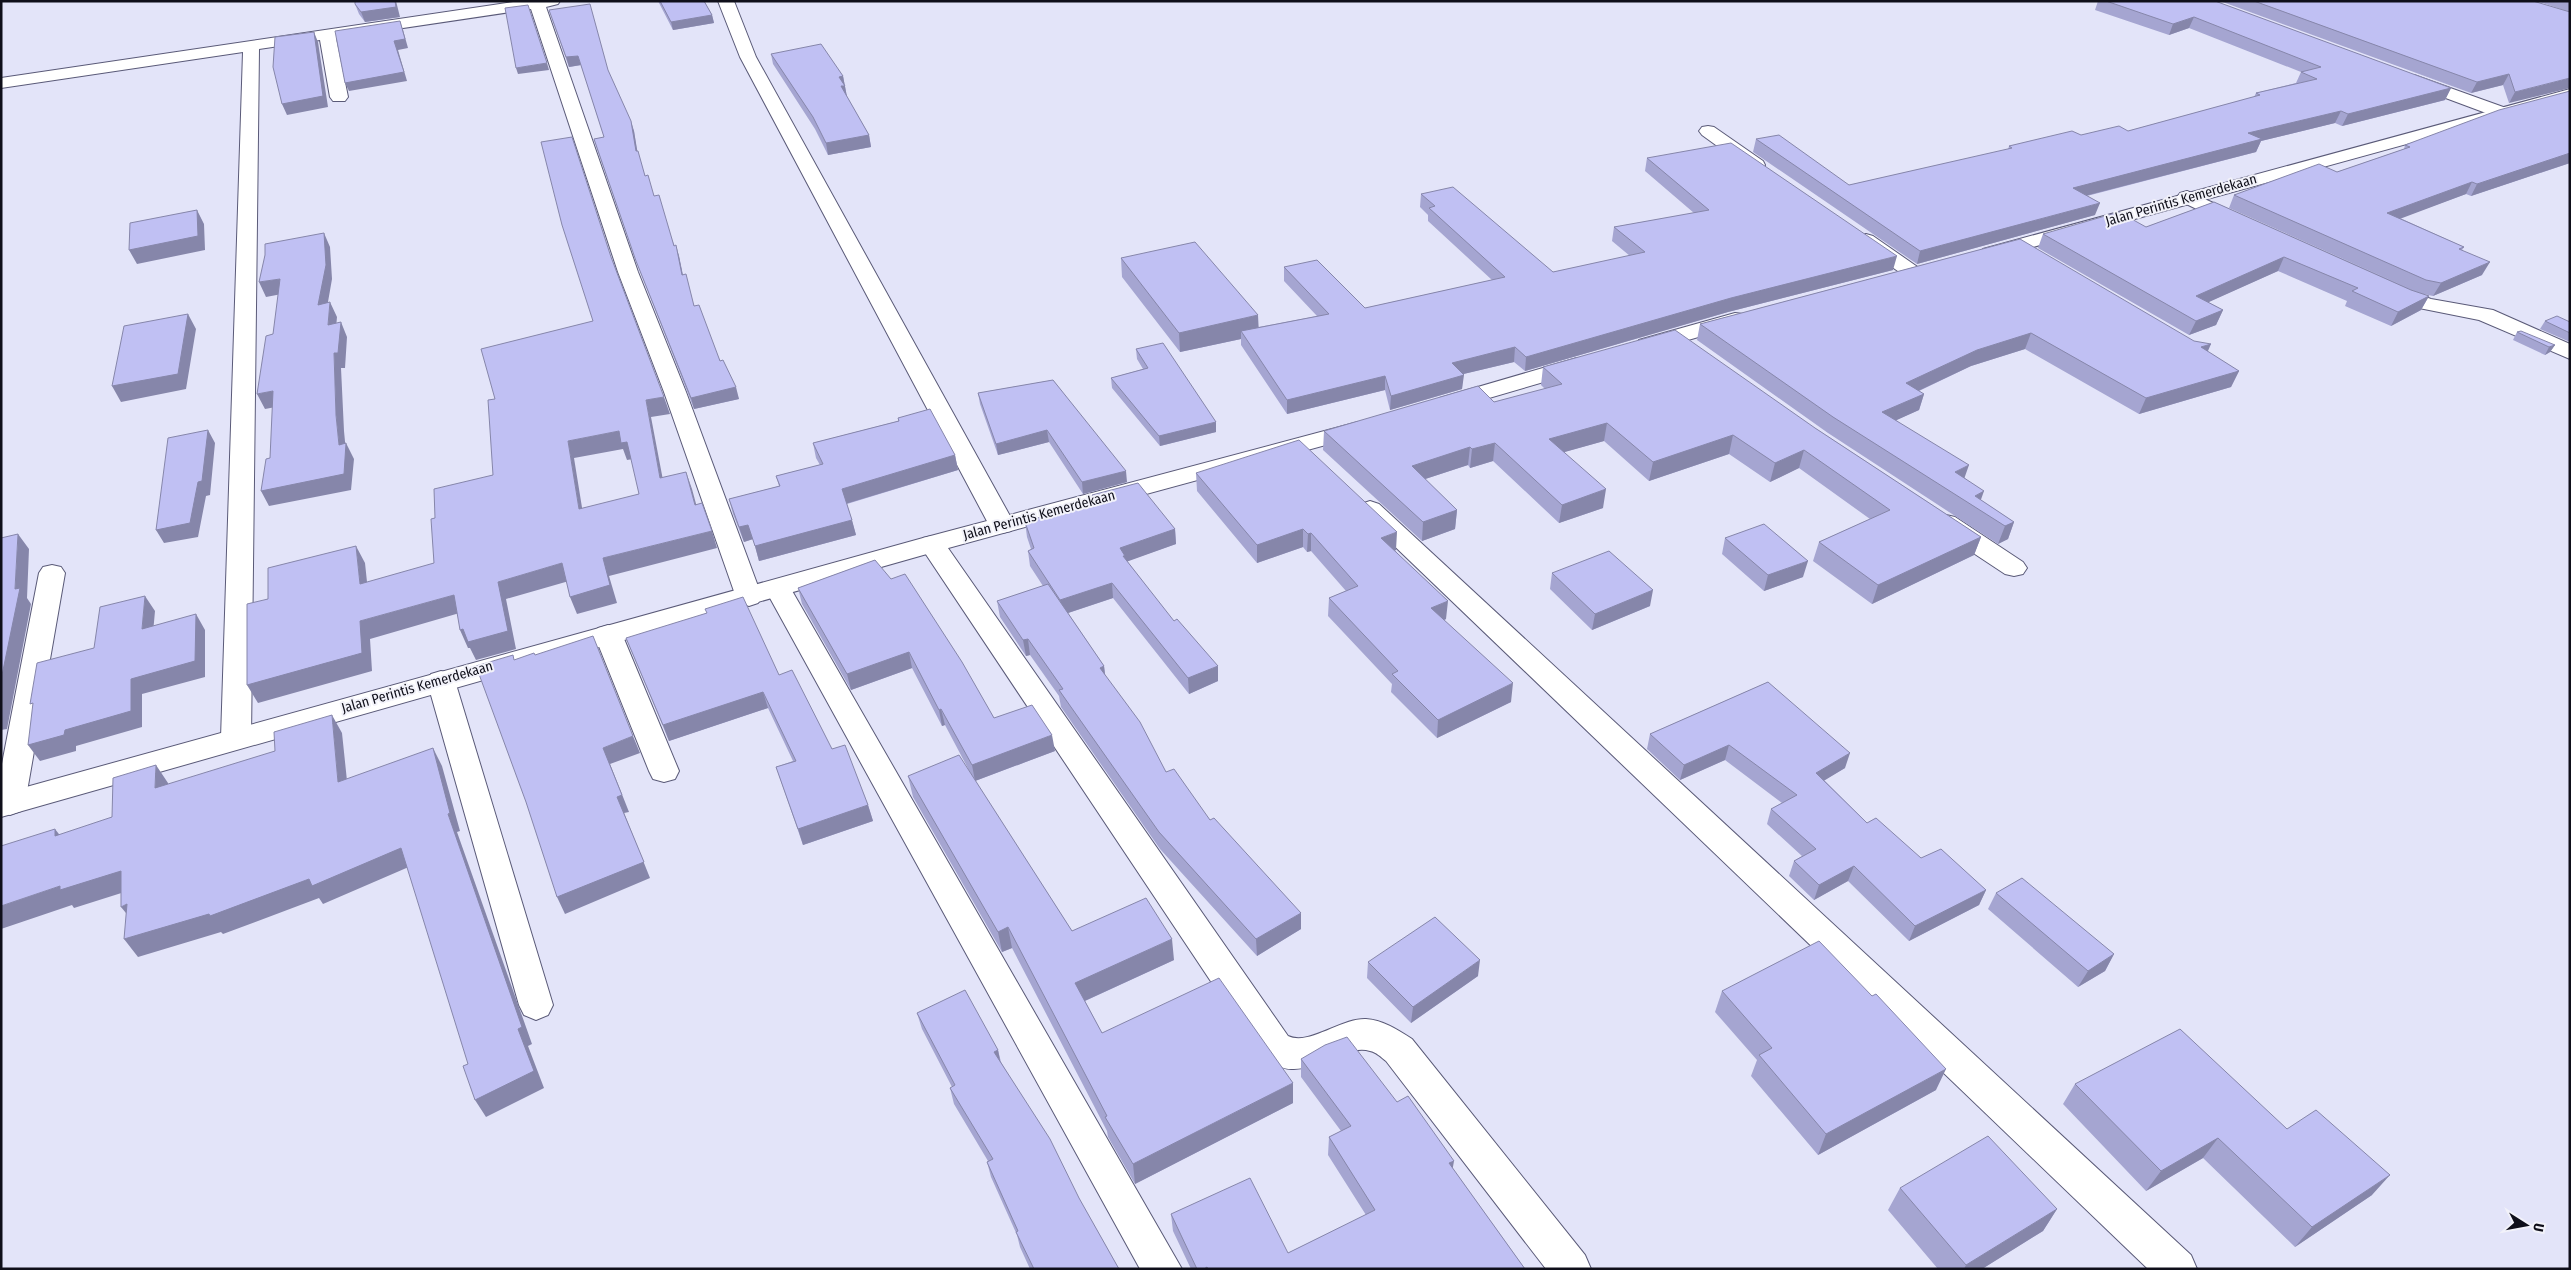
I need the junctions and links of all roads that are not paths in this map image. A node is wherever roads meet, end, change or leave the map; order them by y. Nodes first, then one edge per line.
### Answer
1 (726, 1) edge
2 (545, 2) edge
3 (327, 34) junction
4 (251, 46) junction
5 (2401, 75) edge
6 (1, 82) edge
7 (2570, 94) edge
8 (339, 97) dead end
9 (2500, 112) junction
10 (1708, 132) dead end
11 (1772, 176) edge
12 (2187, 198) junction
13 (2256, 230) edge
14 (1854, 232) edge
15 (2018, 246) junction
16 (1965, 259) edge
17 (2043, 261) edge
18 (1884, 280) edge
19 (2368, 280) edge
20 (1755, 314) edge
21 (1675, 337) junction
22 (1627, 351) edge
23 (2570, 352) edge
24 (1699, 354) edge
25 (1599, 359) edge
26 (1427, 409) edge
27 (1379, 423) edge
28 (1324, 466) junction
29 (1924, 509) edge
30 (1002, 525) junction
31 (932, 544) junction
32 (2014, 568) dead end
33 (52, 573) dead end
34 (764, 593) junction
35 (608, 634) junction
36 (441, 681) junction
37 (236, 738) junction
38 (664, 771) dead end
39 (6, 805) edge
40 (536, 1005) dead end
41 (1162, 1269) edge
42 (1571, 1269) edge
43 (2177, 1269) edge

1 - 30 street
2 - 3 street
2 - 34 street
3 - 4 street
3 - 8 street
4 - 6 street
4 - 37 street
5 - 9 street
7 - 9 street, Jalan Perintis Kemerdekaan
9 - 12 street, Jalan Perintis Kemerdekaan
10 - 11 street
12 - 13 street
12 - 15 street, Jalan Perintis Kemerdekaan
14 - 18 street
15 - 16 street, Jalan Perintis Kemerdekaan
15 - 17 street
19 - 23 street
20 - 21 street
21 - 22 street
21 - 24 street
25 - 26 street
27 - 28 street, Jalan Perintis Kemerdekaan
28 - 30 street, Jalan Perintis Kemerdekaan
28 - 43 street
29 - 32 street
30 - 31 street, Jalan Perintis Kemerdekaan
31 - 34 street, Jalan Perintis Kemerdekaan
31 - 42 street
33 - 39 street
34 - 35 street, Jalan Perintis Kemerdekaan
34 - 41 street
35 - 36 street, Jalan Perintis Kemerdekaan
35 - 38 street
36 - 37 street, Jalan Perintis Kemerdekaan
36 - 40 street
37 - 39 street, Jalan Perintis Kemerdekaan

